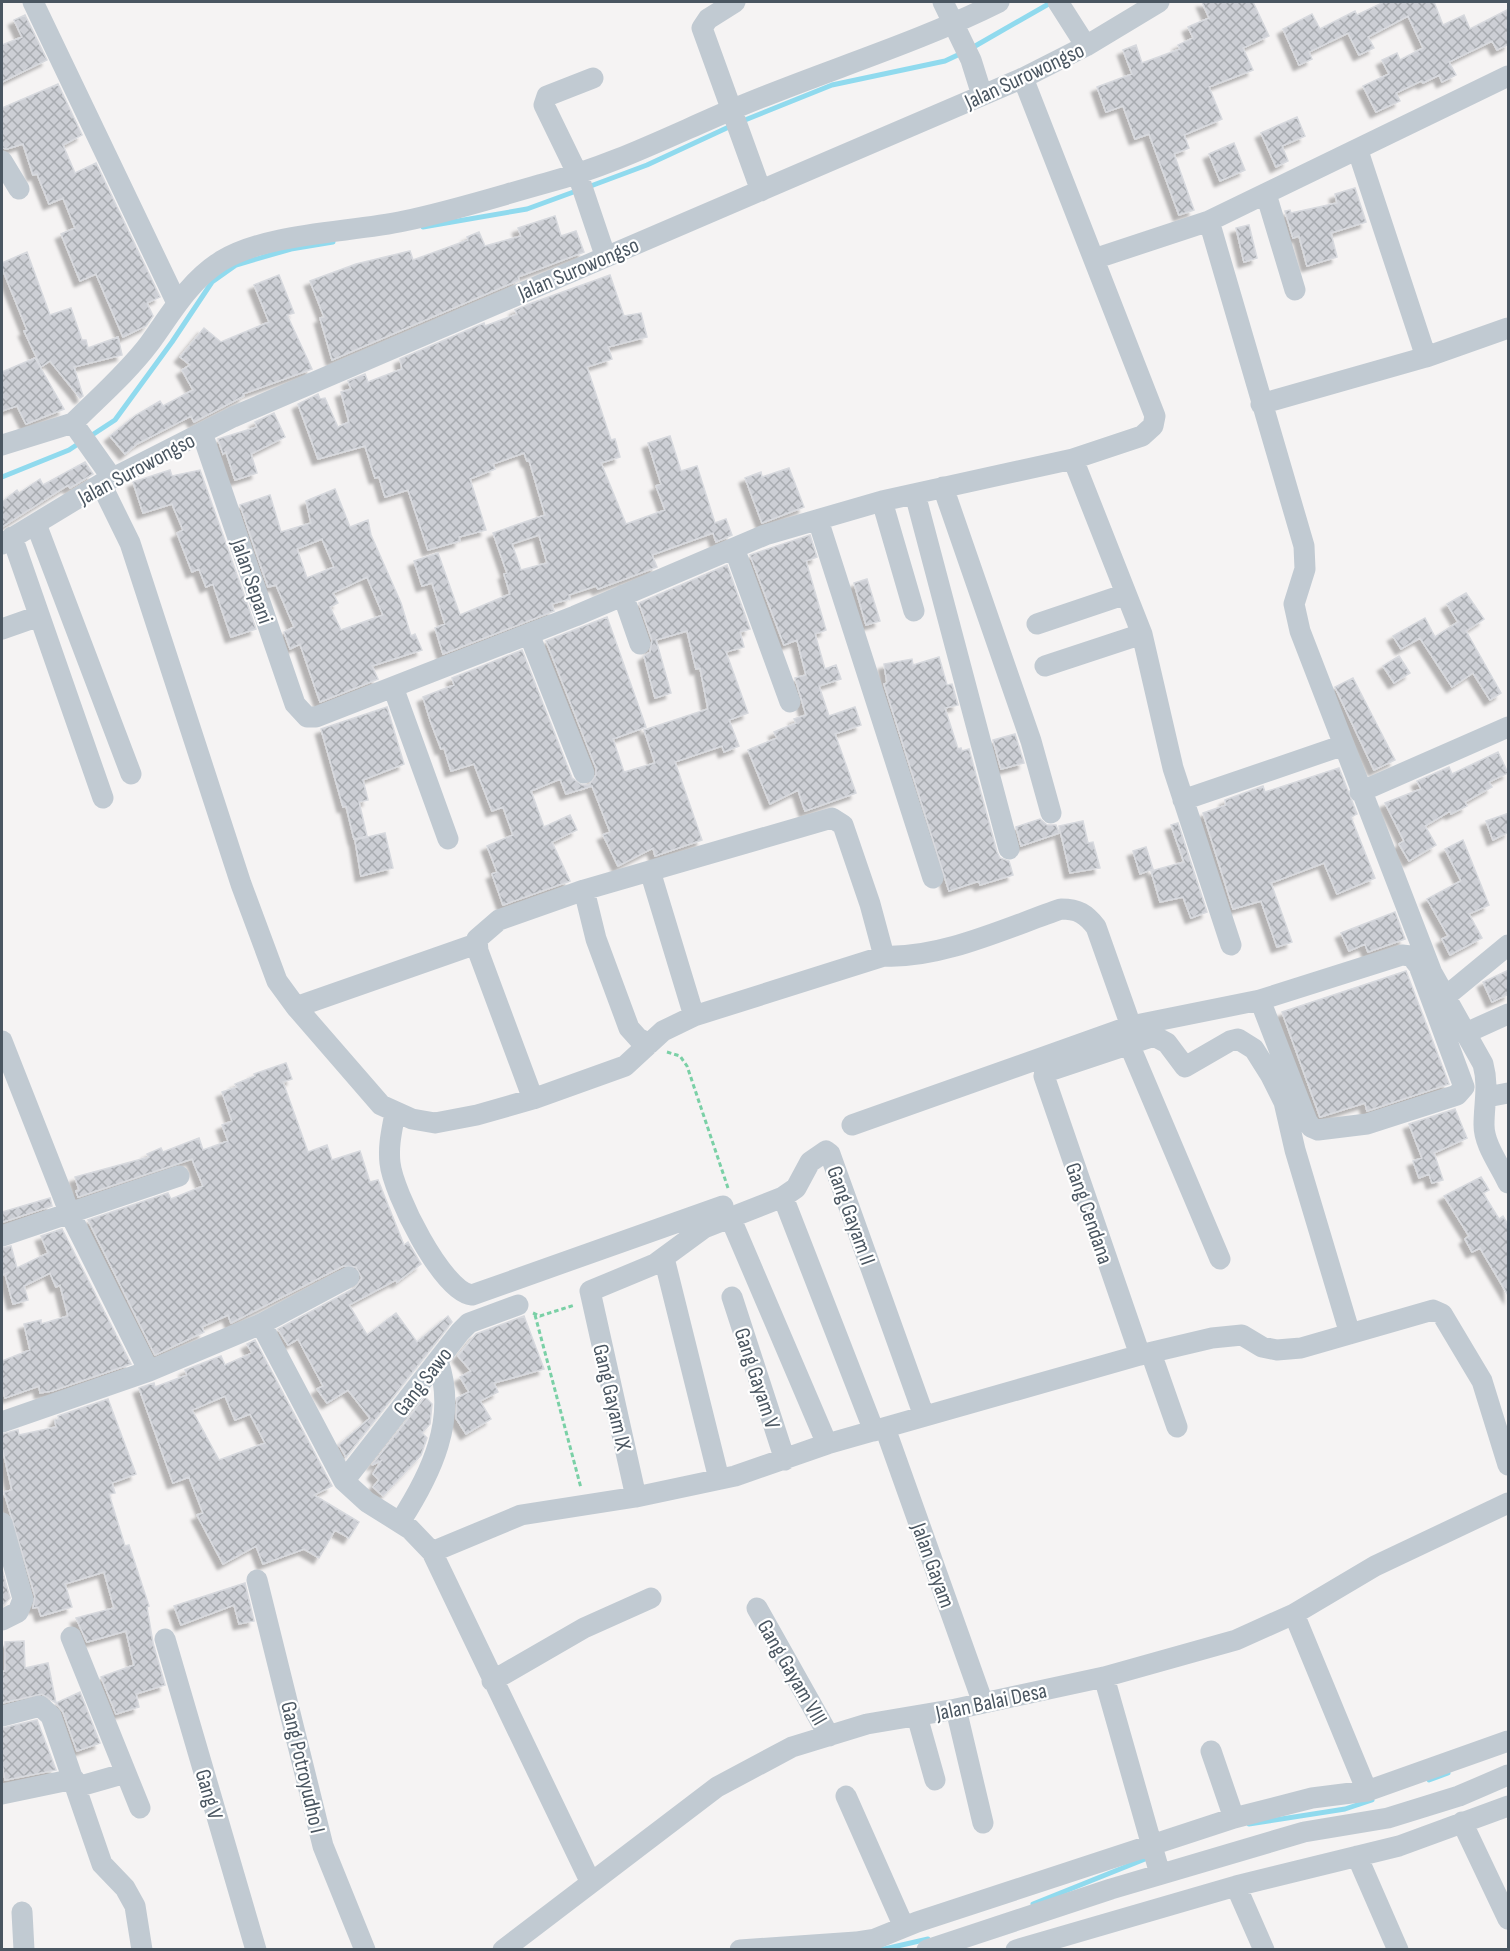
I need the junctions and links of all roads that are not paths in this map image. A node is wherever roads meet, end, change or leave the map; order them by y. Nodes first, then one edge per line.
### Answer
1 (33, 2) edge
2 (735, 2) edge
3 (943, 2) edge
4 (999, 2) edge
5 (1059, 3) edge
6 (1147, 5) edge
7 (957, 32) junction
8 (1086, 46) junction
9 (1509, 76) edge
10 (593, 78) dead end
11 (1023, 78) junction
12 (982, 95) junction
13 (736, 120) junction
14 (1358, 151) junction
15 (2, 162) edge
16 (581, 186) junction
17 (19, 189) dead end
18 (761, 190) junction
19 (1266, 194) junction
20 (1209, 221) junction
21 (605, 255) junction
22 (1094, 259) junction
23 (1295, 290) dead end
24 (176, 301) junction
25 (1509, 328) edge
26 (1426, 357) junction
27 (1261, 404) junction
28 (202, 433) junction
29 (82, 435) junction
30 (2, 445) edge
31 (1072, 459) junction
32 (106, 481) junction
33 (943, 488) junction
34 (915, 494) junction
35 (882, 501) junction
36 (818, 520) junction
37 (36, 524) junction
38 (7, 541) edge
39 (734, 548) junction
40 (1126, 594) junction
41 (623, 595) junction
42 (914, 611) dead end
43 (39, 616) junction
44 (1037, 624) dead end
45 (2, 629) edge
46 (529, 634) junction
47 (1142, 634) junction
48 (640, 644) dead end
49 (1045, 666) dead end
50 (393, 687) junction
51 (790, 702) dead end
52 (1509, 728) edge
53 (1344, 745) junction
54 (584, 773) dead end
55 (131, 774) dead end
56 (1360, 792) junction
57 (103, 798) dead end
58 (1183, 800) junction
59 (1051, 813) dead end
60 (448, 839) dead end
61 (1009, 849) dead end
62 (650, 871) junction
63 (933, 878) dead end
64 (584, 890) junction
65 (476, 944) junction
66 (1231, 945) dead end
67 (1509, 945) edge
68 (884, 956) junction
69 (1445, 997) junction
70 (1260, 1000) junction
71 (296, 1007) junction
72 (1509, 1014) edge
73 (694, 1016) junction
74 (1466, 1033) junction
75 (1130, 1035) junction
76 (2, 1041) edge
77 (649, 1044) junction
78 (1509, 1093) edge
79 (1487, 1097) junction
80 (533, 1099) junction
81 (395, 1113) junction
82 (852, 1125) dead end
83 (179, 1176) dead end
84 (1509, 1183) edge
85 (783, 1197) junction
86 (726, 1211) junction
87 (70, 1214) junction
88 (2, 1236) edge
89 (664, 1258) junction
90 (1220, 1259) dead end
91 (349, 1277) dead end
92 (732, 1297) dead end
93 (590, 1298) joint
94 (526, 1309) road end
95 (261, 1324) junction
96 (1350, 1334) junction
97 (1145, 1354) junction
98 (438, 1362) junction
99 (149, 1371) junction
100 (924, 1416) junction
101 (2, 1422) edge
102 (1177, 1427) dead end
103 (879, 1430) junction
104 (827, 1444) junction
105 (785, 1460) junction
106 (1509, 1466) edge
107 (719, 1479) junction
108 (344, 1481) junction
109 (636, 1497) junction
110 (1509, 1503) edge
111 (2, 1522) edge
112 (400, 1522) junction
113 (432, 1552) junction
114 (257, 1580) dead end
115 (651, 1598) dead end
116 (756, 1608) dead end
117 (1294, 1614) junction
118 (2, 1620) edge
119 (71, 1637) dead end
120 (165, 1639) dead end
121 (1104, 1677) junction
122 (492, 1681) junction
123 (983, 1703) junction
124 (956, 1709) junction
125 (2, 1716) edge
126 (917, 1716) junction
127 (829, 1736) junction
128 (1509, 1742) edge
129 (1211, 1751) dead end
130 (126, 1773) junction
131 (1509, 1775) edge
132 (935, 1780) dead end
133 (76, 1783) junction
134 (1367, 1791) junction
135 (2, 1794) edge
136 (846, 1796) dead end
137 (1509, 1806) edge
138 (140, 1808) dead end
139 (1234, 1818) junction
140 (1462, 1822) junction
141 (983, 1823) dead end
142 (1357, 1856) junction
143 (1156, 1860) junction
144 (591, 1883) junction
145 (1236, 1886) junction
146 (22, 1912) dead end
147 (1509, 1919) edge
148 (904, 1927) junction
149 (876, 1944) edge
150 (24, 1950) edge
151 (142, 1950) edge
152 (256, 1950) edge
153 (365, 1950) edge
154 (503, 1950) edge
155 (740, 1950) edge
156 (927, 1950) edge
157 (1016, 1950) edge
158 (1264, 1950) edge
159 (1398, 1950) edge

1 - 24 street
2 - 13 street
3 - 7 street
4 - 7 street
5 - 8 street
6 - 8 street, Jalan Surowongso
7 - 12 street
7 - 13 street
8 - 11 street, Jalan Surowongso
9 - 14 street
10 - 16 street
11 - 12 street, Jalan Surowongso
11 - 22 street
12 - 18 street, Jalan Surowongso
13 - 16 street
13 - 18 street
14 - 19 street
14 - 26 street
15 - 17 street
16 - 21 street
16 - 24 street
18 - 21 street, Jalan Surowongso
19 - 20 street
19 - 23 street
20 - 22 street
20 - 27 street
21 - 28 street, Jalan Surowongso
22 - 31 street
24 - 29 street
25 - 26 street
26 - 27 street
27 - 53 street
28 - 32 street, Jalan Surowongso
28 - 50 street, Jalan Sepani
29 - 30 street
29 - 32 street
31 - 33 street
31 - 40 street
32 - 37 street, Jalan Surowongso
32 - 71 street
33 - 34 street
33 - 59 street
34 - 35 street
34 - 61 street
35 - 36 street
35 - 42 street
36 - 39 street
36 - 63 street
37 - 38 street, Jalan Surowongso
37 - 55 street
38 - 43 street
39 - 41 street
39 - 51 street
40 - 44 street
40 - 47 street
41 - 46 street
41 - 48 street
43 - 45 street
43 - 57 street
46 - 50 street
46 - 54 street
47 - 49 street
47 - 58 street
50 - 60 street
52 - 56 street
53 - 56 street
53 - 58 street
56 - 69 street
58 - 66 street
62 - 64 street
62 - 68 street
62 - 73 street
64 - 65 street
64 - 77 street
65 - 71 street
65 - 80 street
67 - 69 street
68 - 73 street
68 - 75 street
69 - 74 street
70 - 70 street
70 - 75 street
71 - 81 street
72 - 74 street
73 - 77 street
74 - 79 street
75 - 82 street
75 - 90 street
75 - 96 street
75 - 97 street, Gang Cendana
76 - 87 street
77 - 80 street
78 - 79 street
79 - 84 street
80 - 81 street
81 - 86 street
83 - 87 street
85 - 86 street, Gang Gayam II
85 - 100 street, Gang Gayam II
85 - 103 street, Jalan Gayam
86 - 89 street, Gang Gayam II
86 - 104 street
87 - 88 street
87 - 99 street
89 - 93 street, Gang Gayam II
89 - 107 street
91 - 95 street
92 - 105 street, Gang Gayam V
93 - 109 street, Gang Gayam IX
94 - 98 street, Gang Sawo
95 - 99 street
95 - 108 street
96 - 97 street
96 - 106 street
97 - 100 street
97 - 102 street, Gang Cendana
98 - 108 street, Gang Sawo
98 - 112 street
99 - 101 street
100 - 103 street
103 - 104 street
103 - 123 street, Jalan Gayam
104 - 105 street
105 - 107 street
107 - 109 street
108 - 112 street
109 - 113 street
110 - 117 street, Jalan Balai Desa
111 - 118 street
112 - 113 street
113 - 122 street
114 - 153 street, Gang Potroyudho I
115 - 122 street
116 - 127 street, Gang Gayam VIII
117 - 121 street, Jalan Balai Desa
117 - 134 street
119 - 130 street
120 - 152 street, Gang V
121 - 123 street, Jalan Balai Desa
121 - 143 street
122 - 144 street
123 - 124 street, Jalan Balai Desa
124 - 126 street, Jalan Balai Desa
124 - 141 street
125 - 133 street
126 - 127 street, Jalan Balai Desa
126 - 132 street
127 - 144 street, Jalan Balai Desa
128 - 134 street
129 - 139 street
130 - 133 street
130 - 138 street
131 - 143 street
133 - 135 street
133 - 151 street
134 - 139 street
136 - 148 street
137 - 140 street
139 - 143 street
140 - 142 street
140 - 147 street
142 - 145 street
142 - 159 street
143 - 148 street
143 - 156 street
144 - 154 street, Jalan Balai Desa
145 - 157 street
145 - 158 street
146 - 150 street
148 - 149 street
149 - 155 street

